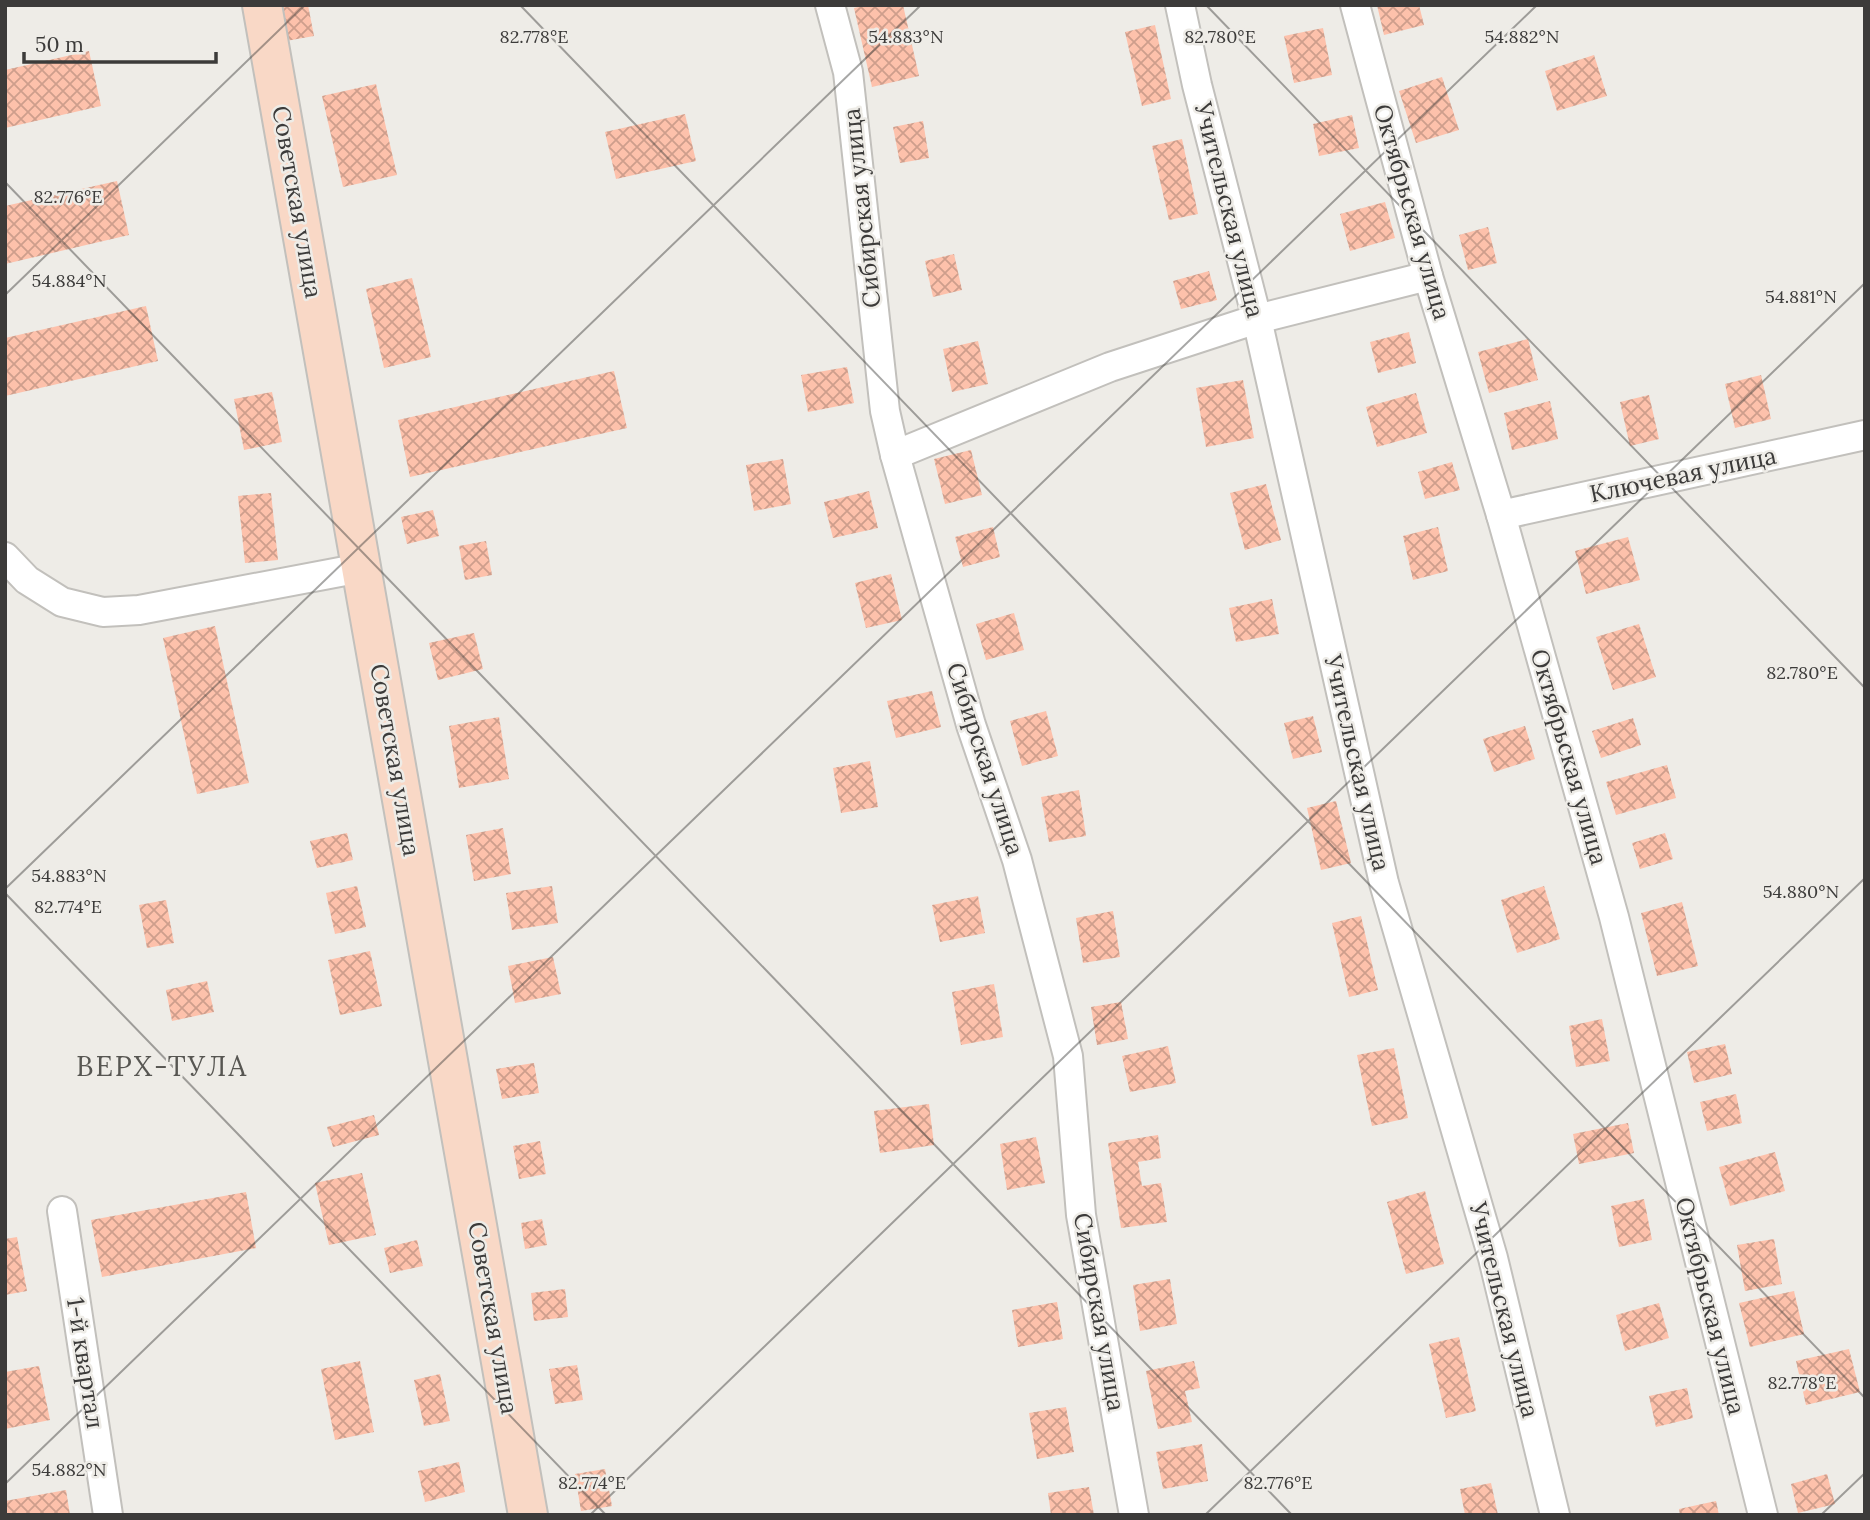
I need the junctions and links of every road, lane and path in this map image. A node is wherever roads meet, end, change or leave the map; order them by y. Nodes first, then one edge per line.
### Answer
1 (262, 5) edge
2 (830, 5) edge
3 (1180, 5) edge
4 (1355, 5) edge
5 (1428, 276) junction
6 (1257, 319) junction
7 (1865, 435) edge
8 (895, 455) junction
9 (1502, 515) junction
10 (5, 557) edge
11 (361, 568) junction
12 (62, 1211) dead end
13 (107, 1515) edge
14 (528, 1515) edge
15 (1134, 1515) edge
16 (1555, 1515) edge
17 (1763, 1515) edge

1 - 11 main road, Советская улица
2 - 8 street, Сибирская улица
3 - 6 street, Учительская улица
4 - 5 street, Октябрьская улица
5 - 6 street
5 - 9 street, Октябрьская улица
6 - 8 street
6 - 16 street, Учительская улица
7 - 9 street, Ключевая улица
8 - 15 street, Сибирская улица
9 - 17 street, Октябрьская улица
10 - 11 street
11 - 14 main road, Советская улица
12 - 13 street, 1-й квартал

